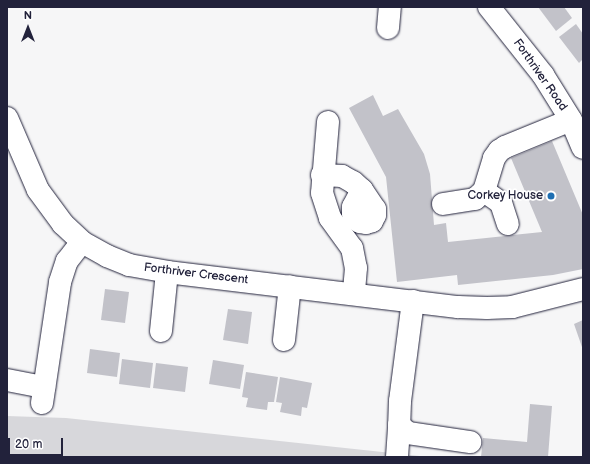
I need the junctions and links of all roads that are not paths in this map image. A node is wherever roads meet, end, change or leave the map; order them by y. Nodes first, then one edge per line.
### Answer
1 (489, 7) edge
2 (7, 118) edge
3 (570, 120) junction
4 (328, 122) dead end
5 (583, 148) edge
6 (322, 175) junction
7 (362, 190) dead end
8 (484, 191) junction
9 (443, 204) dead end
10 (508, 224) dead end
11 (82, 242) junction
12 (166, 272) junction
13 (290, 286) junction
14 (583, 289) edge
15 (354, 293) junction
16 (413, 301) junction
17 (160, 331) dead end
18 (284, 340) dead end
19 (7, 380) edge
20 (399, 425) junction
21 (470, 442) dead end
22 (397, 457) edge

1 - 3 street, Forthriver Road
2 - 11 street, Forthriver Crescent
3 - 5 street, Forthriver Road
3 - 8 street
4 - 6 street
6 - 7 street
6 - 15 street
8 - 9 street
8 - 10 street
11 - 12 street, Forthriver Crescent
11 - 19 street
12 - 13 street, Forthriver Crescent
12 - 17 street
13 - 15 street, Forthriver Crescent
13 - 18 street
14 - 16 street, Forthriver Crescent
15 - 16 street, Forthriver Crescent
16 - 20 street
20 - 21 street
20 - 22 street

